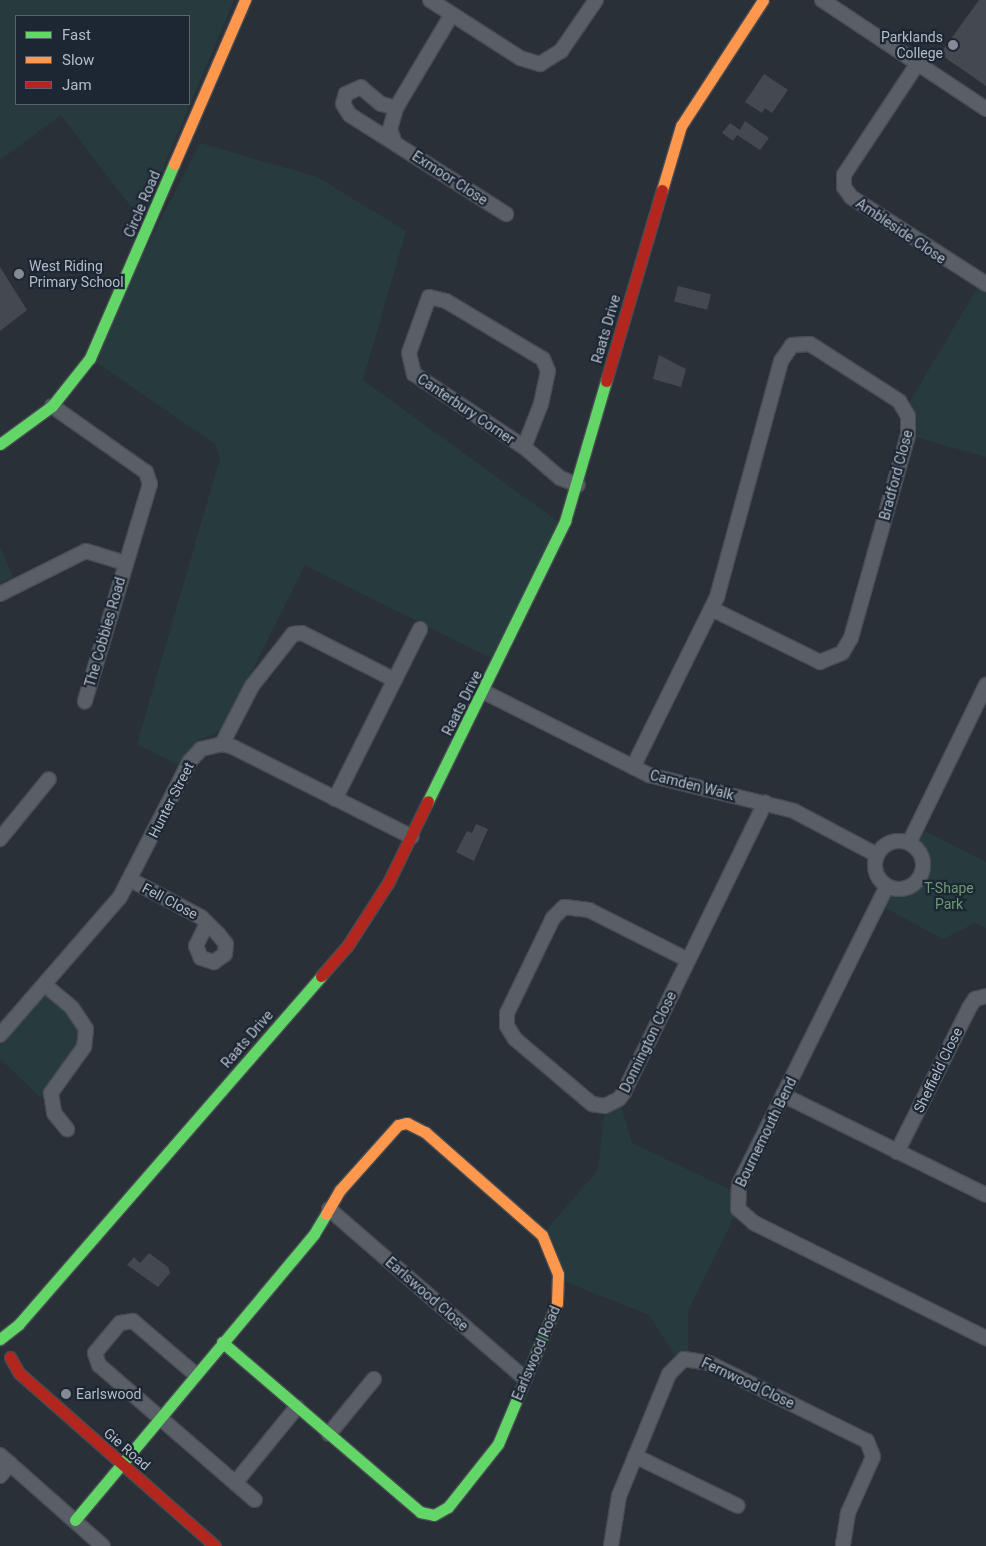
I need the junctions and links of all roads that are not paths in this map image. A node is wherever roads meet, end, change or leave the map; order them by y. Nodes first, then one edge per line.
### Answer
1 (245, 0) edge
2 (430, 0) edge
3 (596, 0) edge
4 (763, 0) edge
5 (822, 0) edge
6 (452, 14) junction
7 (918, 64) junction
8 (396, 108) junction
9 (986, 109) edge
10 (394, 141) junction
11 (506, 214) dead end
12 (986, 284) edge
13 (52, 406) junction
14 (0, 444) edge
15 (524, 447) junction
16 (578, 485) junction
17 (125, 563) junction
18 (0, 594) edge
19 (712, 609) junction
20 (420, 629) dead end
21 (395, 680) junction
22 (986, 685) edge
23 (484, 692) junction
24 (85, 701) dead end
25 (222, 744) junction
26 (633, 768) junction
27 (50, 779) dead end
28 (335, 799) junction
29 (765, 803) junction
30 (412, 837) junction
31 (0, 839) edge
32 (909, 843) junction
33 (877, 854) junction
34 (131, 880) junction
35 (887, 886) junction
36 (207, 923) dead end
37 (688, 960) junction
38 (46, 985) junction
39 (986, 996) edge
40 (0, 1035) edge
41 (783, 1095) junction
42 (67, 1129) dead end
43 (898, 1152) junction
44 (986, 1195) edge
45 (329, 1209) junction
46 (986, 1338) edge
47 (222, 1342) junction
48 (5, 1347) edge
49 (0, 1368) edge
50 (19, 1373) junction
51 (195, 1374) junction
52 (374, 1379) dead end
53 (525, 1379) junction
54 (296, 1406) junction
55 (159, 1416) junction
56 (329, 1434) junction
57 (132, 1447) joint
58 (635, 1456) junction
59 (5, 1459) edge
60 (119, 1461) junction
61 (0, 1476) edge
62 (234, 1483) junction
63 (255, 1500) dead end
64 (738, 1506) dead end
65 (71, 1517) junction
66 (104, 1546) edge
67 (215, 1546) edge
68 (611, 1546) edge
69 (843, 1546) edge

1 - 13 street, Circle Road
2 - 6 street
3 - 6 street
4 - 16 street, Raats Drive
5 - 7 street
6 - 8 street
7 - 9 street
7 - 12 street, Ambleside Close
8 - 10 street
8 - 10 street, Exmoor Close
10 - 11 street, Exmoor Close
13 - 14 street, Circle Road
13 - 17 street, The Cobbles Road
15 - 15 street, Canterbury Corner
15 - 16 street, Canterbury Corner
16 - 23 street, Raats Drive
17 - 18 street, The Cobbles Road
17 - 24 street, The Cobbles Road
19 - 19 street, Bradford Close
19 - 26 street, Bradford Close
20 - 21 street
21 - 25 street
21 - 28 street
22 - 32 street
23 - 26 street, Camden Walk
23 - 30 street, Raats Drive
25 - 28 street
25 - 34 street, Hunter Street
26 - 29 street, Camden Walk
27 - 31 street
28 - 30 street
29 - 33 street, Camden Walk
29 - 37 street, Donnington Close
30 - 48 street, Raats Drive
32 - 33 street
32 - 35 street
33 - 35 street
34 - 36 street, Fell Close
34 - 38 street, Hunter Street
35 - 41 street, Bournemouth Bend
37 - 37 street, Donnington Close
38 - 40 street, Hunter Street
38 - 42 street
39 - 43 street, Sheffield Close
41 - 43 street
41 - 46 street, Bournemouth Bend
43 - 44 street
45 - 47 street, Earlswood Road
45 - 53 street, Earlswood Close
45 - 53 street, Earlswood Road
47 - 51 street, Earlswood Road
47 - 54 street, Earlswood Road
48 - 49 street, Raats Drive
48 - 50 street, Gie Road
49 - 50 street, Gie Road
50 - 60 street, Gie Road
51 - 55 street, Earlswood Road
51 - 55 street
52 - 56 street
53 - 56 street, Earlswood Road
54 - 56 street, Earlswood Road
54 - 62 street
55 - 57 street, Earlswood Road
55 - 62 street
57 - 60 street, Earlswood Road
58 - 64 street
58 - 68 street, Fernwood Close
58 - 69 street, Fernwood Close
59 - 61 street
59 - 65 street
60 - 65 street, Earlswood Road
60 - 67 street, Gie Road
62 - 63 street
65 - 66 street

